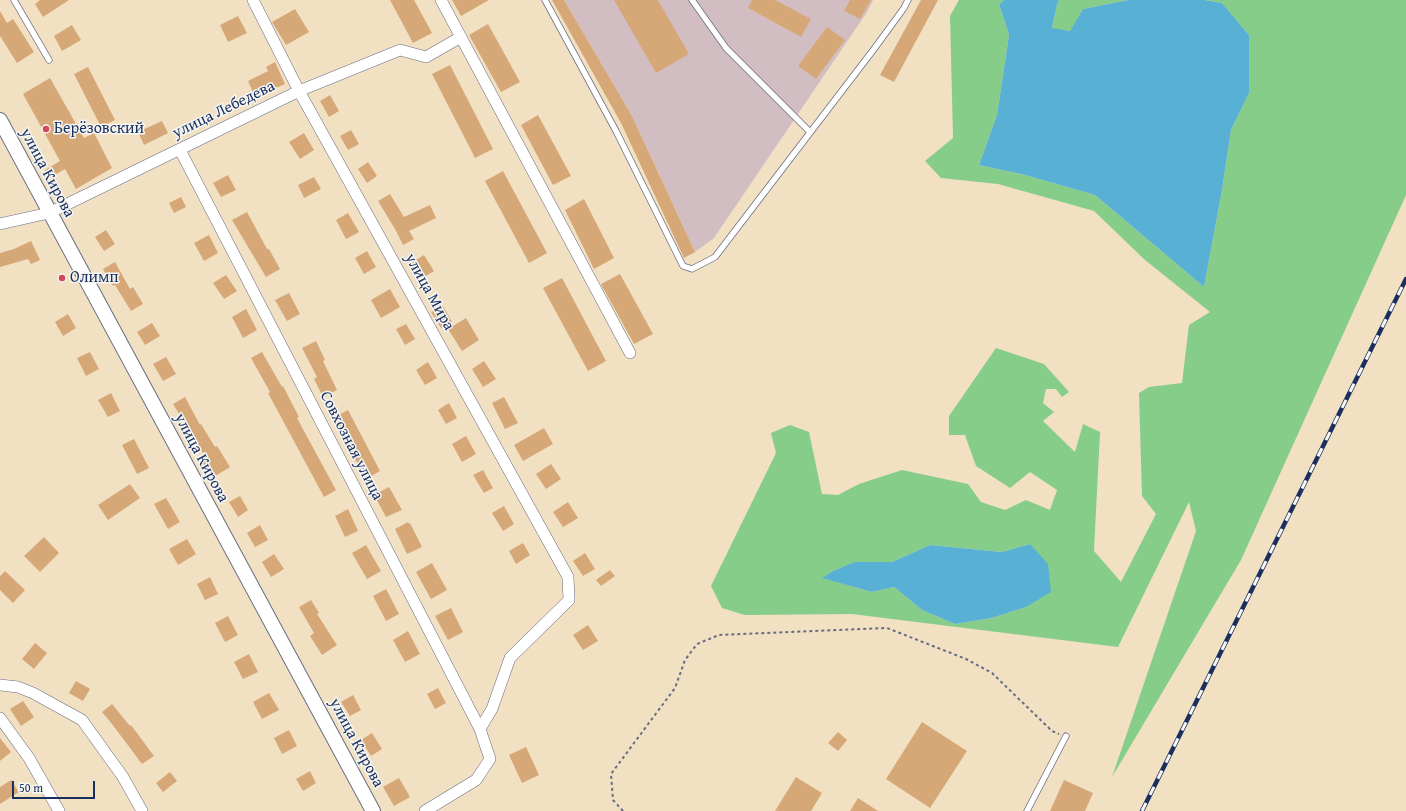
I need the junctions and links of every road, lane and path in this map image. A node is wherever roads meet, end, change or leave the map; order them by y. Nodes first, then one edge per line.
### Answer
1 (14, 0) edge
2 (253, 0) edge
3 (441, 0) edge
4 (545, 0) edge
5 (692, 0) edge
6 (908, 0) edge
7 (461, 37) junction
8 (49, 60) dead end
9 (299, 91) junction
10 (0, 120) edge
11 (810, 132) junction
12 (180, 150) junction
13 (49, 212) junction
14 (0, 224) edge
15 (630, 353) dead end
16 (0, 685) edge
17 (0, 718) edge
18 (480, 729) junction
19 (1066, 736) joint
20 (59, 811) edge
21 (142, 811) edge
22 (373, 811) edge
23 (425, 811) edge
24 (623, 811) edge
25 (1027, 811) edge

1 - 8 lane
2 - 9 street, улица Мира
3 - 7 street
4 - 11 lane
5 - 11 lane
6 - 11 lane
7 - 9 street, улица Лебедева
7 - 15 street
9 - 12 street, улица Лебедева
9 - 18 street, улица Мира
10 - 13 street, улица Кирова
12 - 13 street, улица Лебедева
12 - 18 street, Совхозная улица
13 - 14 street, улица Лебедева
13 - 22 street, улица Кирова
16 - 21 street
17 - 20 street
18 - 23 street, Совхозная улица
19 - 24 path
19 - 25 lane

